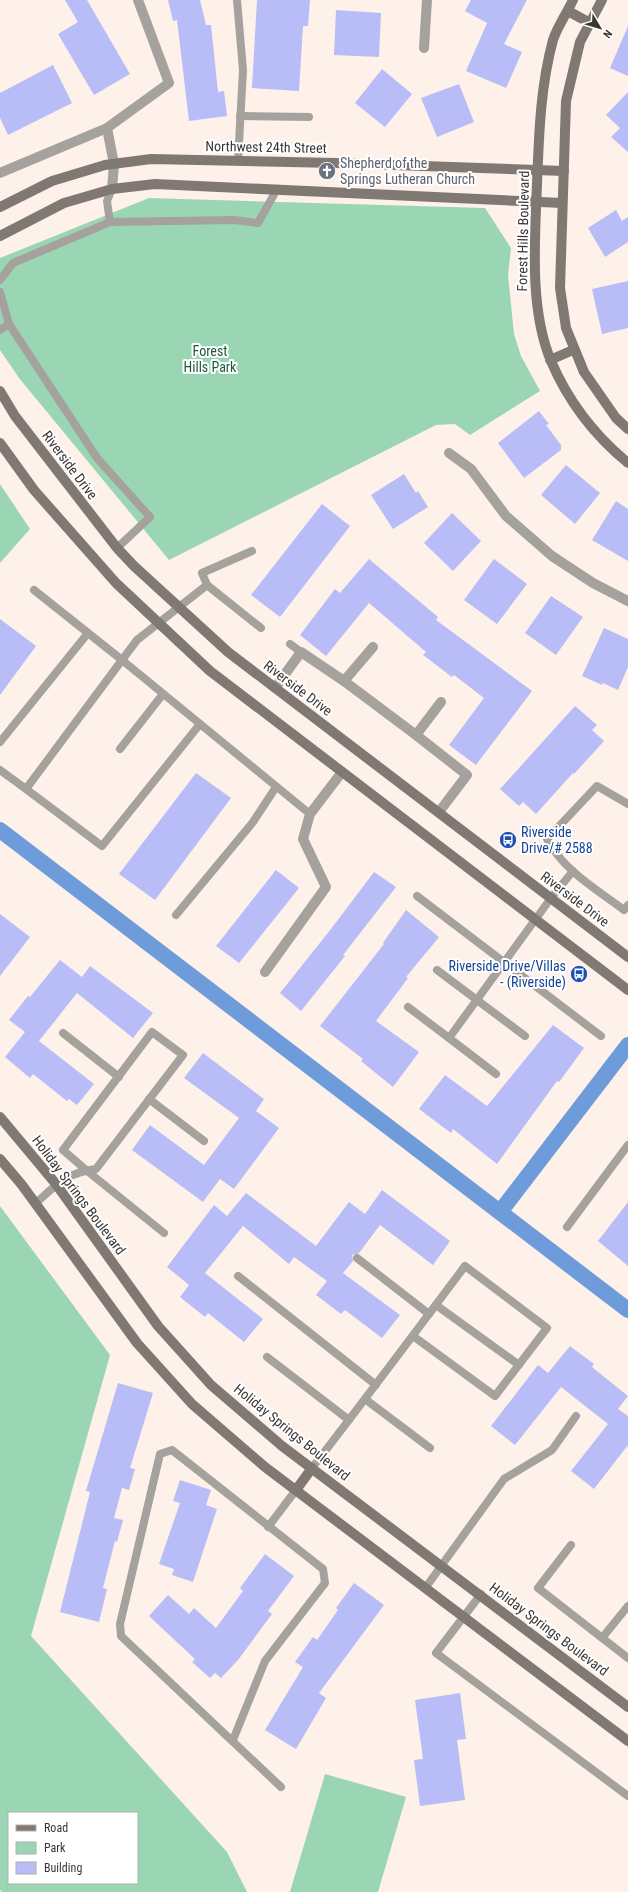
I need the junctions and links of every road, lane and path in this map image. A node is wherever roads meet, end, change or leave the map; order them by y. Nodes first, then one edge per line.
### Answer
1 (138, 0) edge
2 (237, 0) edge
3 (427, 0) edge
4 (573, 0) edge
5 (602, 0) edge
6 (568, 11) junction
7 (590, 23) junction
8 (424, 48) dead end
9 (240, 116) junction
10 (308, 117) dead end
11 (106, 128) junction
12 (238, 161) junction
13 (114, 164) junction
14 (538, 169) junction
15 (564, 171) junction
16 (0, 173) edge
17 (112, 189) junction
18 (277, 189) junction
19 (536, 201) junction
20 (562, 203) junction
21 (0, 207) edge
22 (110, 222) junction
23 (0, 236) edge
24 (0, 280) edge
25 (0, 292) edge
26 (9, 324) junction
27 (0, 330) edge
28 (573, 350) junction
29 (550, 360) junction
30 (0, 391) edge
31 (628, 429) edge
32 (0, 443) edge
33 (449, 453) dead end
34 (628, 463) edge
35 (117, 548) junction
36 (252, 551) dead end
37 (207, 585) junction
38 (34, 590) dead end
39 (628, 601) edge
40 (179, 608) junction
41 (159, 622) junction
42 (261, 628) dead end
43 (88, 633) junction
44 (290, 644) dead end
45 (373, 647) dead end
46 (301, 652) junction
47 (122, 660) junction
48 (344, 681) junction
49 (275, 688) junction
50 (163, 694) junction
51 (441, 702) dead end
52 (200, 724) junction
53 (416, 735) junction
54 (0, 742) edge
55 (120, 749) dead end
56 (0, 770) edge
57 (342, 772) junction
58 (276, 787) junction
59 (26, 789) junction
60 (628, 804) edge
61 (439, 812) junction
62 (310, 814) junction
63 (573, 871) junction
64 (417, 896) dead end
65 (551, 898) junction
66 (628, 905) edge
67 (176, 915) dead end
68 (536, 920) junction
69 (628, 957) edge
70 (505, 963) junction
71 (437, 970) dead end
72 (265, 972) dead end
73 (628, 990) edge
74 (477, 1000) junction
75 (408, 1007) dead end
76 (63, 1034) dead end
77 (525, 1036) dead end
78 (602, 1036) dead end
79 (449, 1038) junction
80 (496, 1074) dead end
81 (119, 1077) junction
82 (149, 1099) junction
83 (0, 1117) edge
84 (204, 1141) dead end
85 (628, 1145) edge
86 (0, 1159) edge
87 (86, 1170) junction
88 (56, 1184) junction
89 (36, 1204) junction
90 (567, 1227) dead end
91 (164, 1233) dead end
92 (357, 1258) dead end
93 (238, 1276) dead end
94 (436, 1304) junction
95 (430, 1314) junction
96 (413, 1336) junction
97 (267, 1357) dead end
98 (519, 1365) junction
99 (376, 1386) junction
100 (365, 1400) junction
101 (576, 1416) dead end
102 (349, 1420) junction
103 (430, 1448) dead end
104 (312, 1468) junction
105 (296, 1490) junction
106 (268, 1527) junction
107 (571, 1545) dead end
108 (442, 1565) junction
109 (426, 1587) junction
110 (481, 1594) junction
111 (628, 1606) edge
112 (464, 1615) junction
113 (602, 1638) junction
114 (628, 1658) edge
115 (628, 1707) edge
116 (233, 1740) junction
117 (628, 1741) edge
118 (281, 1786) dead end
119 (628, 1796) edge

1 - 11 street
2 - 9 lane
3 - 8 street
4 - 6 street, Forest Hills Boulevard
5 - 7 street
6 - 7 street
6 - 14 street, Forest Hills Boulevard
7 - 15 street
9 - 10 lane
9 - 12 lane
11 - 13 street
11 - 16 street
12 - 13 street, Northwest 24th Street
12 - 14 street, Northwest 24th Street
13 - 17 street
13 - 21 street, Northwest 24th Street
14 - 15 street, Northwest 24th Street
14 - 19 street, Forest Hills Boulevard
15 - 20 street
17 - 18 street
17 - 22 lane
17 - 23 street
18 - 19 street
18 - 22 lane
19 - 20 street
19 - 29 street, Forest Hills Boulevard
20 - 28 street
22 - 24 lane
25 - 26 lane
26 - 27 lane
26 - 35 lane
28 - 29 street
28 - 31 street
29 - 34 street, Forest Hills Boulevard
30 - 35 street, Riverside Drive
32 - 41 street
33 - 39 street
35 - 40 street, Riverside Drive
36 - 37 lane
37 - 40 lane
37 - 42 lane
38 - 43 lane
40 - 41 lane
40 - 49 street, Riverside Drive
41 - 47 lane
41 - 57 street
43 - 47 lane
43 - 54 lane
44 - 46 lane
45 - 48 street
46 - 48 street
46 - 49 street
47 - 50 lane
47 - 59 lane
48 - 53 street
49 - 61 street, Riverside Drive
50 - 52 lane
50 - 55 lane
51 - 53 street
52 - 58 lane
52 - 59 lane
53 - 61 street
56 - 59 lane
57 - 62 street
57 - 68 street
58 - 62 lane
58 - 67 lane
60 - 63 lane
61 - 65 street, Riverside Drive
62 - 72 street
63 - 65 lane
63 - 66 lane
64 - 70 lane
65 - 68 lane
65 - 69 street, Riverside Drive
68 - 70 lane
68 - 73 street
70 - 74 lane
70 - 78 lane
71 - 74 lane
74 - 77 lane
74 - 79 lane
75 - 79 lane
76 - 81 lane
79 - 80 lane
81 - 82 lane
81 - 87 lane
82 - 84 lane
82 - 87 lane
83 - 88 street, Holiday Springs Boulevard
85 - 90 lane
86 - 89 street
87 - 88 lane
87 - 91 lane
88 - 89 lane
88 - 104 street, Holiday Springs Boulevard
89 - 105 street
92 - 95 lane
93 - 99 lane
94 - 95 lane
94 - 98 lane
94 - 98 lane
95 - 96 lane
96 - 98 lane
96 - 99 lane
97 - 102 lane
99 - 100 lane
100 - 102 lane
100 - 103 lane
101 - 108 lane
102 - 104 lane
104 - 105 street
104 - 108 street, Holiday Springs Boulevard
105 - 106 lane
105 - 109 street
106 - 116 lane
106 - 116 lane
107 - 113 lane
108 - 109 lane
108 - 110 street, Holiday Springs Boulevard
109 - 112 street
110 - 112 lane
110 - 115 street, Holiday Springs Boulevard
111 - 113 lane
112 - 117 street
112 - 119 lane
113 - 114 lane
116 - 118 lane

